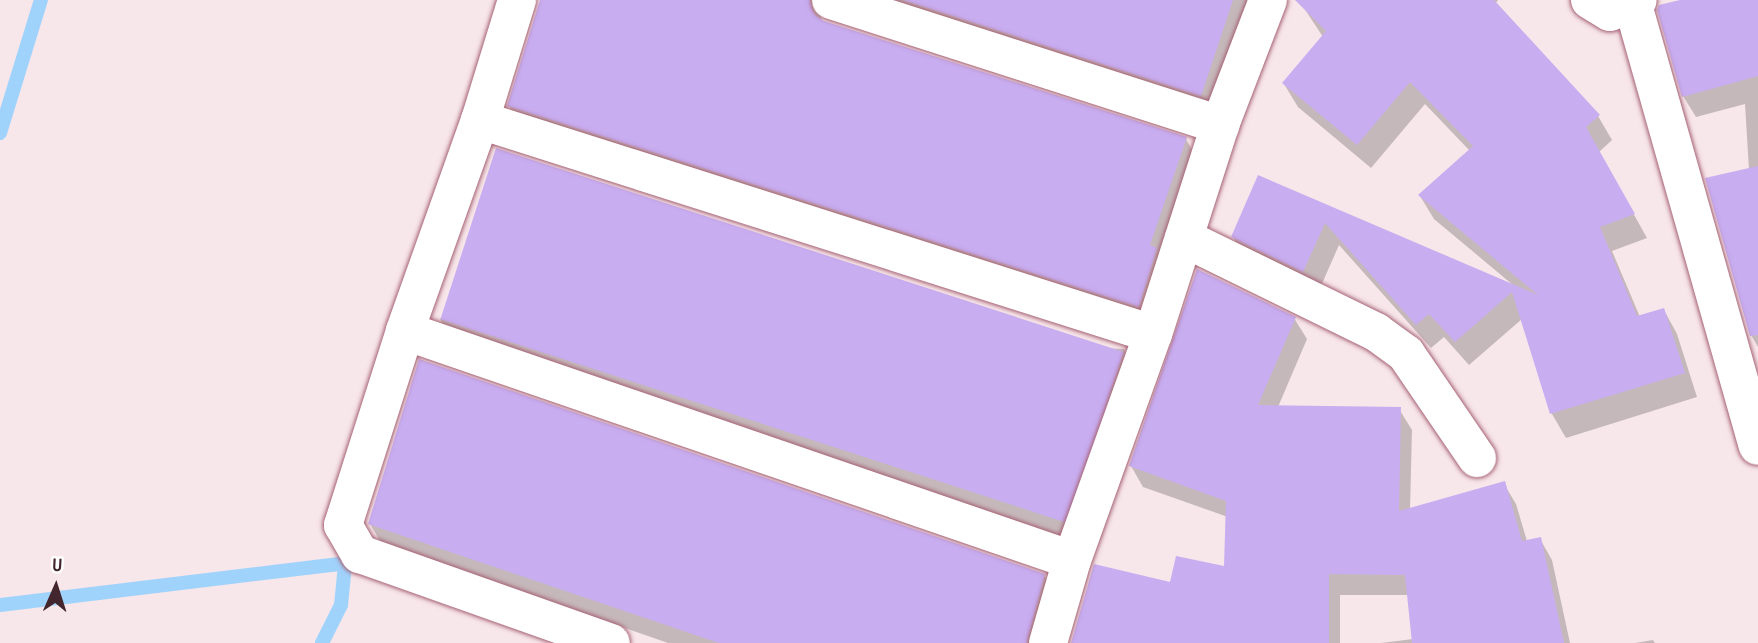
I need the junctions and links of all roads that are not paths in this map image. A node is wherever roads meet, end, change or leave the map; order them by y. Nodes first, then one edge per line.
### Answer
1 (517, 0) edge
2 (831, 0) edge
3 (1268, 0) edge
4 (1590, 0) edge
5 (1635, 2) edge
6 (480, 120) junction
7 (1220, 125) junction
8 (1184, 238) junction
9 (405, 331) junction
10 (1153, 334) junction
11 (1758, 446) edge
12 (1476, 458) dead end
13 (1072, 560) junction
14 (611, 643) edge
15 (1048, 643) edge

1 - 6 street
2 - 7 street
3 - 7 street
4 - 5 street
5 - 11 street
6 - 9 street
6 - 10 street
7 - 8 street
8 - 10 street
8 - 12 street
9 - 13 street
9 - 14 street
10 - 13 street
13 - 15 street

